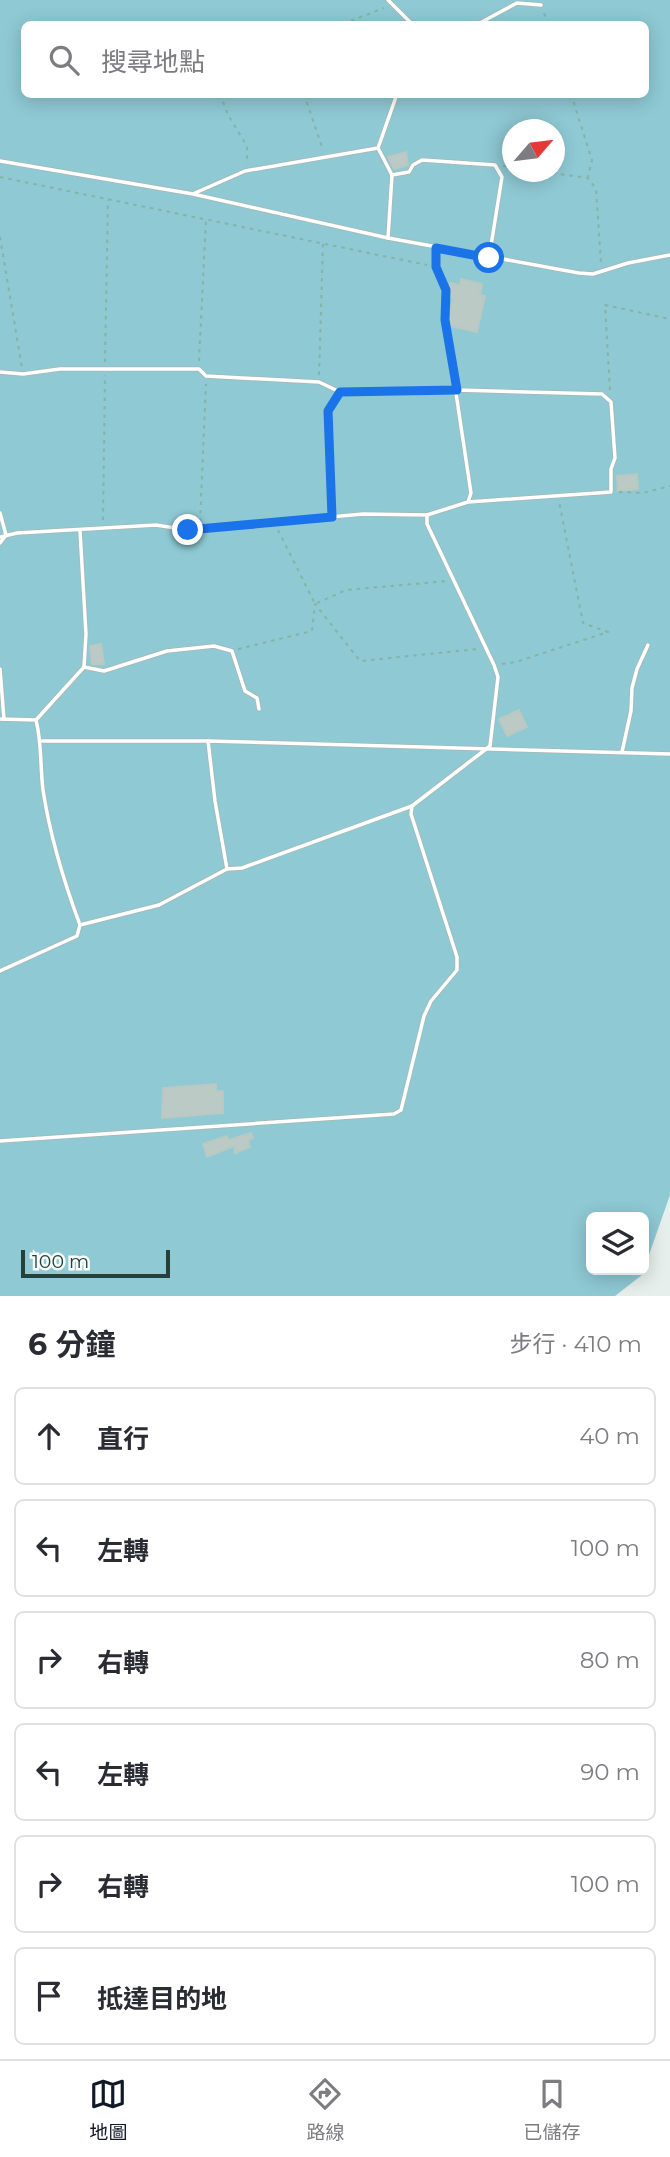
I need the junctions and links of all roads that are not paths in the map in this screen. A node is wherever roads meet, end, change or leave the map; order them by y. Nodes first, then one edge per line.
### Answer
1 (388, 0) edge
2 (541, 5) road end
3 (409, 21) edge
4 (484, 21) edge
5 (396, 98) edge
6 (378, 148) junction
7 (0, 161) edge
8 (393, 175) junction
9 (193, 194) junction
10 (388, 238) junction
11 (436, 248) junction
12 (670, 255) edge
13 (489, 258) junction
14 (0, 372) edge
15 (457, 390) junction
16 (468, 502) junction
17 (0, 513) edge
18 (427, 515) junction
19 (80, 530) junction
20 (6, 535) junction
21 (0, 537) edge
22 (0, 542) edge
23 (648, 645) dead end
24 (84, 667) junction
25 (0, 669) edge
26 (259, 709) dead end
27 (2, 719) edge
28 (36, 720) junction
29 (41, 741) junction
30 (208, 741) junction
31 (487, 749) junction
32 (622, 752) junction
33 (670, 754) edge
34 (412, 806) junction
35 (227, 869) junction
36 (80, 925) junction
37 (0, 971) edge
38 (0, 1141) edge

1 - 3 lane
2 - 4 lane
5 - 6 lane
6 - 8 lane
6 - 9 lane
7 - 9 lane
8 - 10 lane
8 - 13 lane
9 - 10 lane
10 - 11 lane
11 - 13 lane
11 - 15 lane
12 - 13 lane
14 - 15 lane
15 - 16 lane
15 - 16 lane
16 - 18 lane
17 - 20 lane
18 - 19 lane
18 - 31 lane
19 - 20 lane
19 - 24 lane
20 - 21 lane
20 - 22 lane
23 - 32 lane
24 - 26 lane
24 - 28 lane
25 - 27 lane
27 - 28 lane
28 - 29 lane
29 - 30 lane
29 - 36 lane
30 - 31 lane
30 - 35 lane
31 - 32 lane
31 - 34 lane
32 - 33 lane
34 - 35 lane
34 - 38 lane
35 - 36 lane
36 - 37 lane

